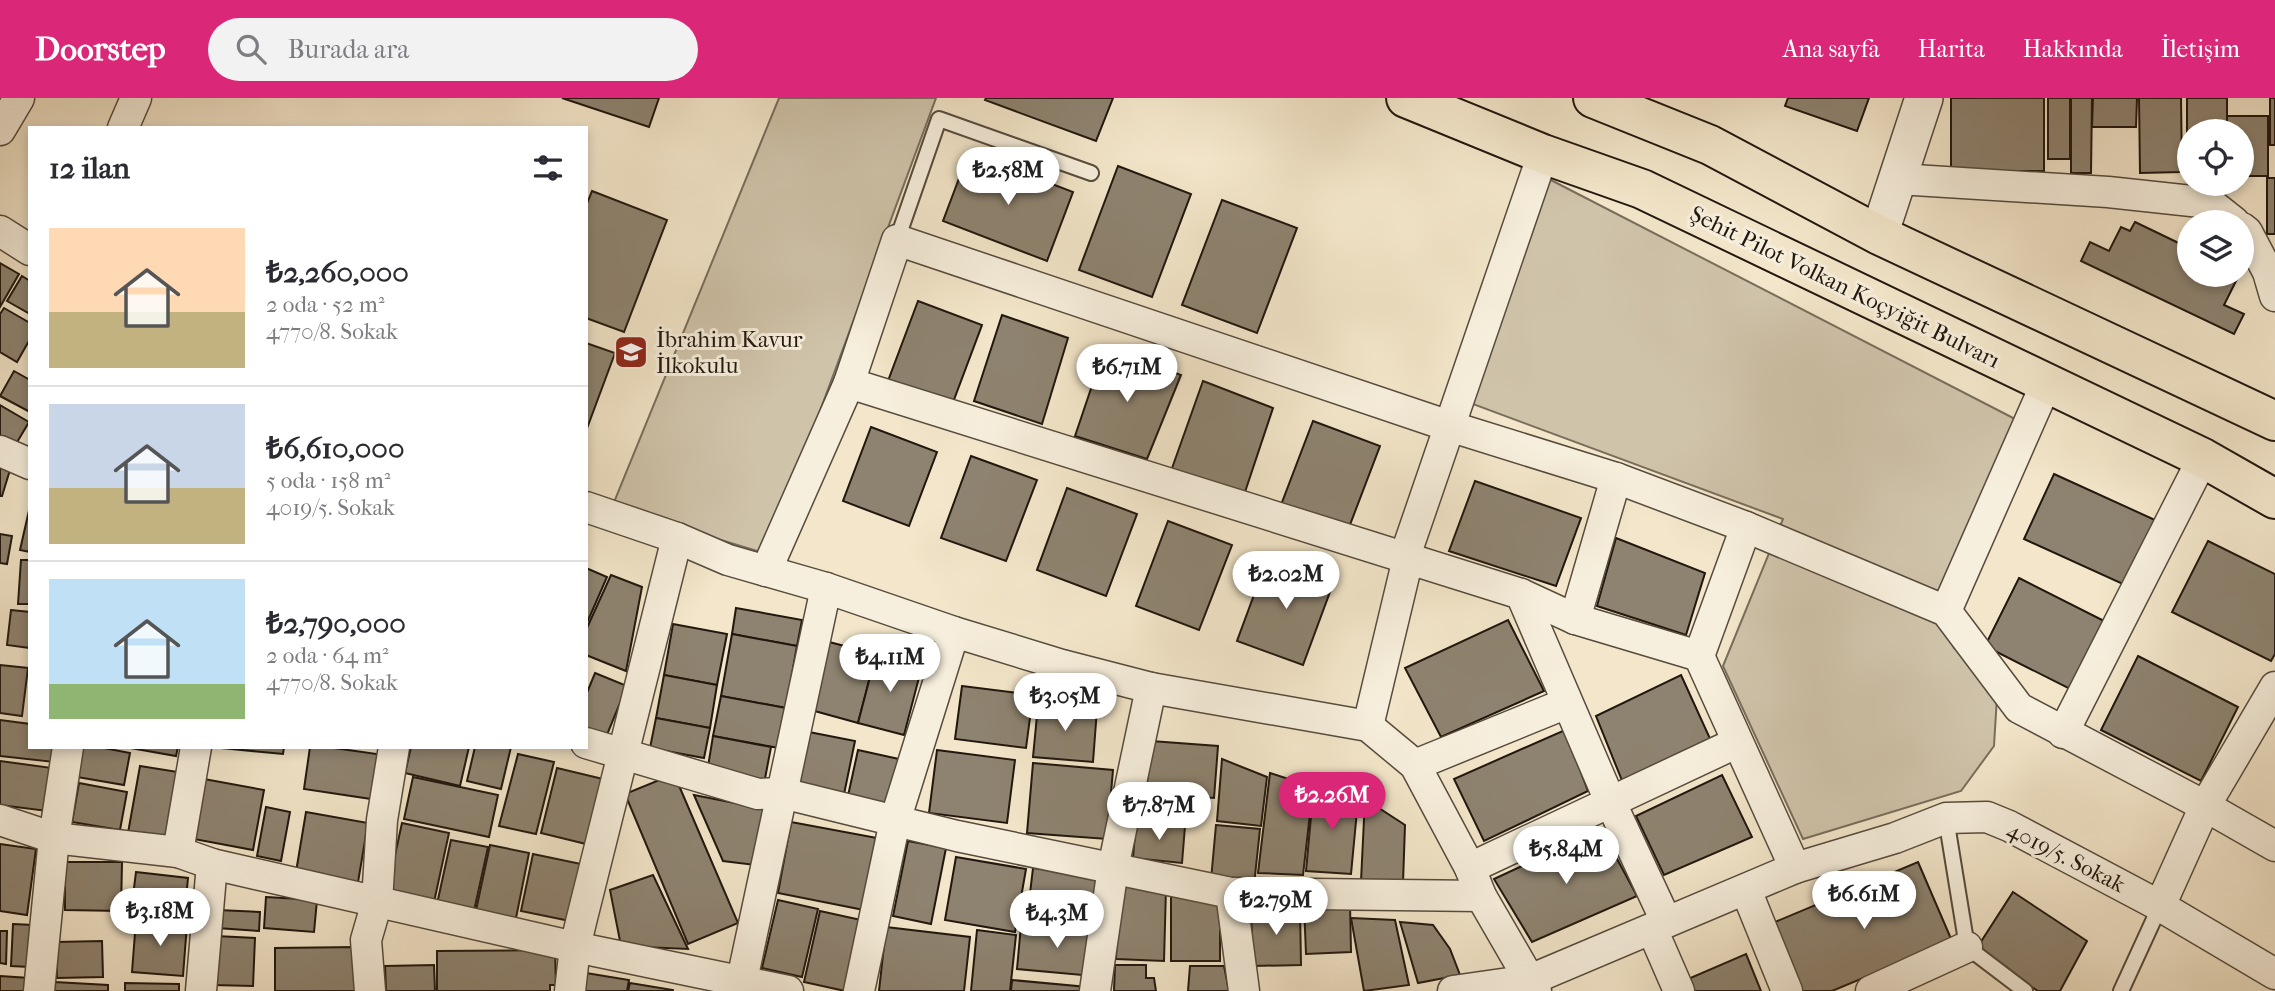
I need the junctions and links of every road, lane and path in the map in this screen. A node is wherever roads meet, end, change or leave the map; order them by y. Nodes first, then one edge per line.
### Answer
1 (19, 98) edge
2 (136, 98) edge
3 (1406, 98) edge
4 (1592, 98) edge
5 (1924, 98) edge
6 (124, 126) edge
7 (0, 130) edge
8 (1543, 154) junction
9 (1091, 173) dead end
10 (1898, 179) junction
11 (2219, 210) edge
12 (0, 230) edge
13 (1879, 235) junction
14 (897, 240) junction
15 (2254, 240) edge
16 (28, 249) edge
17 (2267, 256) edge
18 (2275, 296) edge
19 (849, 383) junction
20 (2046, 384) junction
21 (2275, 421) edge
22 (1449, 426) junction
23 (0, 452) edge
24 (2203, 458) junction
25 (28, 463) edge
26 (1616, 478) junction
27 (2275, 499) edge
28 (588, 508) edge
29 (1746, 527) junction
30 (677, 538) junction
31 (1404, 559) junction
32 (766, 571) junction
33 (826, 588) junction
34 (1521, 594) junction
35 (1947, 611) junction
36 (1575, 619) junction
37 (954, 632) junction
38 (1699, 656) junction
39 (2275, 687) edge
40 (1151, 688) junction
41 (1567, 704) junction
42 (1368, 726) junction
43 (2063, 733) junction
44 (1736, 743) junction
45 (588, 744) edge
46 (68, 749) edge
47 (196, 749) edge
48 (394, 749) edge
49 (624, 755) junction
50 (1415, 765) junction
51 (782, 793) junction
52 (1610, 801) junction
53 (2204, 806) junction
54 (1947, 818) junction
55 (0, 820) edge
56 (895, 821) junction
57 (54, 838) junction
58 (2275, 846) edge
59 (178, 852) junction
60 (212, 864) junction
61 (1114, 868) junction
62 (1470, 868) junction
63 (1795, 868) junction
64 (1746, 890) junction
65 (1231, 893) junction
66 (1480, 896) junction
67 (377, 902) junction
68 (2160, 906) junction
69 (1659, 925) junction
70 (575, 947) junction
71 (1967, 947) junction
72 (2275, 974) edge
73 (1533, 985) edge
74 (742, 986) edge
75 (39, 991) edge
76 (201, 991) edge
77 (370, 991) edge
78 (570, 991) edge
79 (788, 991) edge
80 (859, 991) edge
81 (1095, 991) edge
82 (1244, 991) edge
83 (1453, 991) edge
84 (1679, 991) edge
85 (1787, 991) edge
86 (1871, 991) edge
87 (2025, 991) edge
88 (2121, 991) edge

1 - 7 street
2 - 6 street
3 - 8 main road, Şehit Pilot Volkan Koçyiğit Bulvarı
4 - 13 main road
5 - 10 street
8 - 20 main road, Şehit Pilot Volkan Koçyiğit Bulvarı
8 - 22 street
9 - 14 lane
10 - 11 street
10 - 13 street
12 - 16 street
13 - 21 main road
14 - 19 street
14 - 22 street
15 - 17 street
17 - 18 street
19 - 31 street
19 - 32 street
20 - 24 main road, Şehit Pilot Volkan Koçyiğit Bulvarı
20 - 35 street
22 - 26 street
22 - 31 street
23 - 25 street
24 - 27 main road, Şehit Pilot Volkan Koçyiğit Bulvarı
24 - 43 street
26 - 29 street
26 - 36 street
28 - 30 street
29 - 35 street
29 - 38 street
30 - 32 street
30 - 49 street
31 - 34 street
31 - 42 street
32 - 33 street
33 - 37 street
33 - 51 street
34 - 36 street
34 - 41 street
35 - 43 street
36 - 38 street
37 - 40 street
37 - 56 street
38 - 44 street
39 - 53 street
40 - 42 street
40 - 61 street
41 - 50 street
41 - 52 street
42 - 50 street
43 - 53 street
44 - 52 street
44 - 63 street
45 - 49 street
46 - 57 street
47 - 59 street
48 - 67 street
49 - 51 street
49 - 70 street
50 - 62 street
51 - 56 street
51 - 74 street
52 - 62 street
52 - 69 street
53 - 58 street
53 - 68 street
54 - 63 street, 4019/5. Sokak
54 - 68 street, 4019/5. Sokak
54 - 71 lane
55 - 57 street
56 - 61 street
56 - 80 street
57 - 59 street
57 - 75 street
59 - 60 street
60 - 67 street
60 - 76 street
61 - 65 street
61 - 81 street
62 - 66 street
63 - 64 street, 4019/5. Sokak
64 - 69 street, 4019/5. Sokak
64 - 85 street
65 - 66 street
65 - 82 street
66 - 73 street
67 - 70 street
67 - 77 street
68 - 72 street, 4019/5. Sokak
68 - 88 lane
69 - 73 street, 4019/5. Sokak
69 - 84 street
70 - 74 street
70 - 78 street
71 - 86 street
71 - 87 lane
73 - 83 street, 4019/5. Sokak
74 - 79 street

